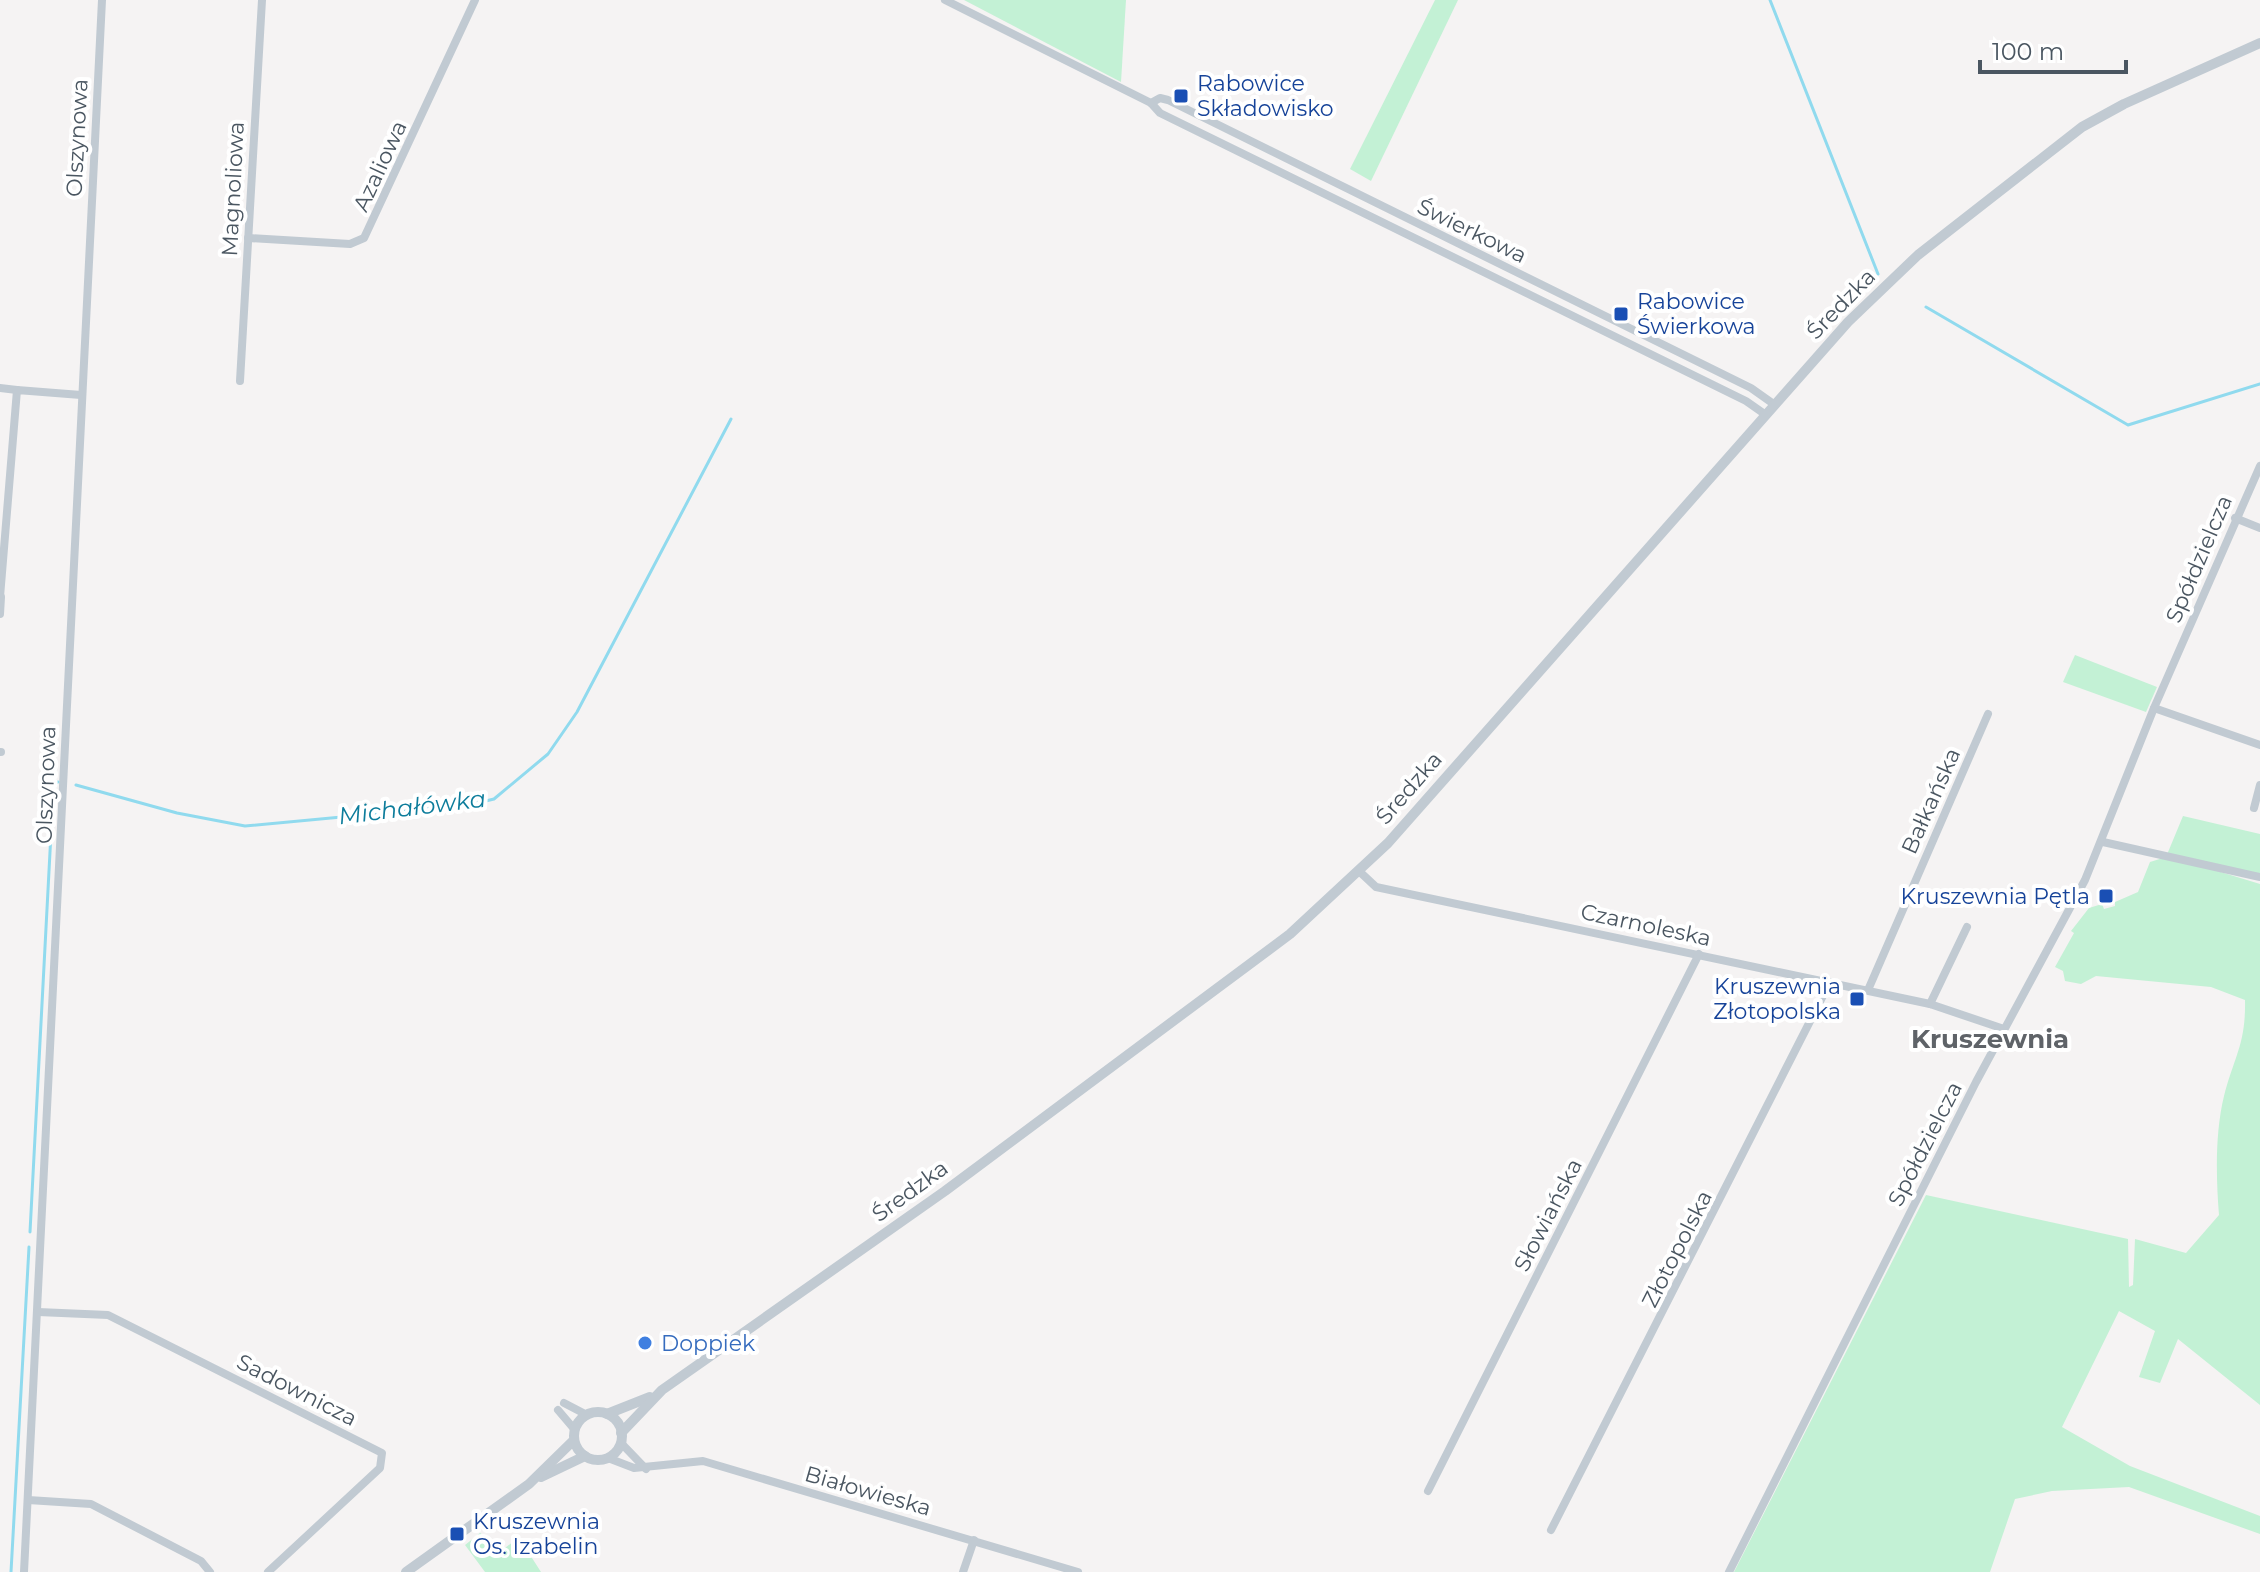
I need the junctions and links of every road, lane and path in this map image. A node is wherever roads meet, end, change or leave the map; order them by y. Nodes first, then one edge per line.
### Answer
1 (102, 0) edge
2 (262, 0) edge
3 (475, 0) edge
4 (945, 0) edge
5 (2260, 43) edge
6 (1151, 103) junction
7 (248, 238) junction
8 (240, 381) dead end
9 (0, 388) edge
10 (17, 390) junction
11 (81, 395) junction
12 (1775, 405) junction
13 (1766, 415) junction
14 (0, 460) edge
15 (12, 461) junction
16 (2260, 466) edge
17 (2235, 518) junction
18 (2260, 528) edge
19 (3, 529) edge
20 (1, 597) edge
21 (0, 614) edge
22 (2154, 708) junction
23 (1988, 714) dead end
24 (2260, 745) edge
25 (2260, 785) edge
26 (2254, 808) dead end
27 (2103, 842) junction
28 (1360, 872) junction
29 (2260, 877) edge
30 (1967, 927) dead end
31 (1699, 954) junction
32 (1830, 982) junction
33 (1868, 990) junction
34 (1930, 1004) junction
35 (2004, 1029) junction
36 (38, 1312) junction
37 (662, 1390) junction
38 (607, 1414) junction
39 (587, 1415) junction
40 (575, 1435) junction
41 (621, 1438) junction
42 (585, 1456) junction
43 (608, 1458) junction
44 (646, 1469) junction
45 (529, 1484) junction
46 (1428, 1491) dead end
47 (28, 1500) junction
48 (1551, 1530) dead end
49 (974, 1540) junction
50 (421, 1568) edge
51 (24, 1572) edge
52 (210, 1572) edge
53 (268, 1572) edge
54 (406, 1572) edge
55 (963, 1572) edge
56 (1078, 1572) edge
57 (1729, 1572) edge

1 - 11 street, Olszynowa
2 - 7 street, Magnoliowa
3 - 7 street, Azaliowa
4 - 6 street, Świerkowa
5 - 12 street, Średzka
6 - 12 street, Świerkowa
6 - 13 street, Świerkowa
7 - 8 street, Magnoliowa
9 - 10 street
10 - 11 street
10 - 15 street
11 - 36 street, Olszynowa
12 - 13 street, Średzka
13 - 28 street, Średzka
14 - 15 street
15 - 19 street
16 - 17 street, Spółdzielcza
17 - 18 street
17 - 22 street, Spółdzielcza
19 - 20 street
20 - 21 street
22 - 24 street
22 - 27 street, Spółdzielcza
23 - 33 street, Bałkańska
25 - 26 street
27 - 29 street
27 - 35 street, Spółdzielcza
28 - 31 street, Czarnoleska
28 - 37 street, Średzka
30 - 34 street
31 - 32 street, Czarnoleska
31 - 46 street, Słowiańska
32 - 33 street, Czarnoleska
32 - 48 street, Złotopolska
33 - 34 street, Czarnoleska
34 - 35 street, Czarnoleska
35 - 57 street, Spółdzielcza
36 - 47 street, Olszynowa
36 - 53 street, Sadownicza
37 - 38 street, Średzka
37 - 41 street, Średzka
38 - 39 street
38 - 41 street
39 - 40 street
39 - 40 street
40 - 42 street
40 - 45 street
41 - 43 street
41 - 44 street
42 - 43 street
42 - 45 street
43 - 44 street, Białowieska
44 - 49 street, Białowieska
45 - 50 street
47 - 51 street, Olszynowa
47 - 52 street
49 - 55 street
49 - 56 street, Białowieska
50 - 54 street

